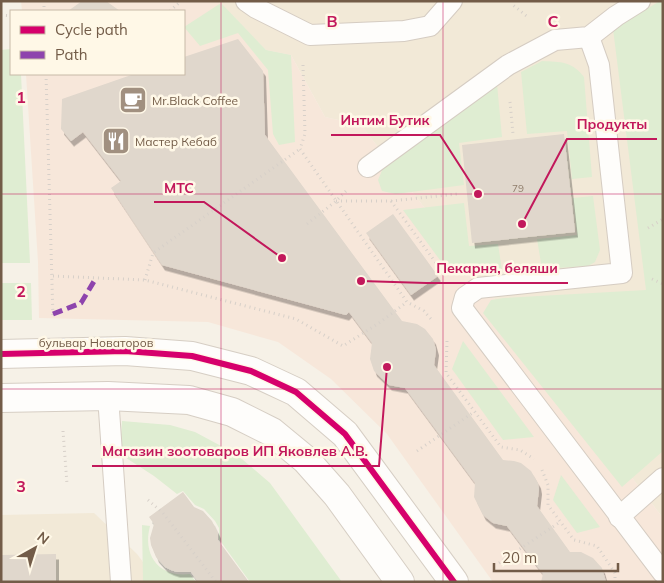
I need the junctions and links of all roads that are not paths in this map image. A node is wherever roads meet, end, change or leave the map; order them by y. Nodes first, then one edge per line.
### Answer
1 (246, 1) edge
2 (452, 1) edge
3 (640, 1) edge
4 (589, 37) junction
5 (368, 167) road end
6 (1, 354) edge
7 (108, 396) junction
8 (1, 398) edge
9 (663, 478) edge
10 (619, 516) junction
11 (663, 573) edge
12 (121, 582) edge
13 (400, 582) edge
14 (454, 582) edge

1 - 2 lane
3 - 4 lane
4 - 5 lane
4 - 10 lane
6 - 14 street, бульвар Новаторов
7 - 8 street
7 - 12 lane
7 - 13 street
9 - 10 lane
10 - 11 lane

